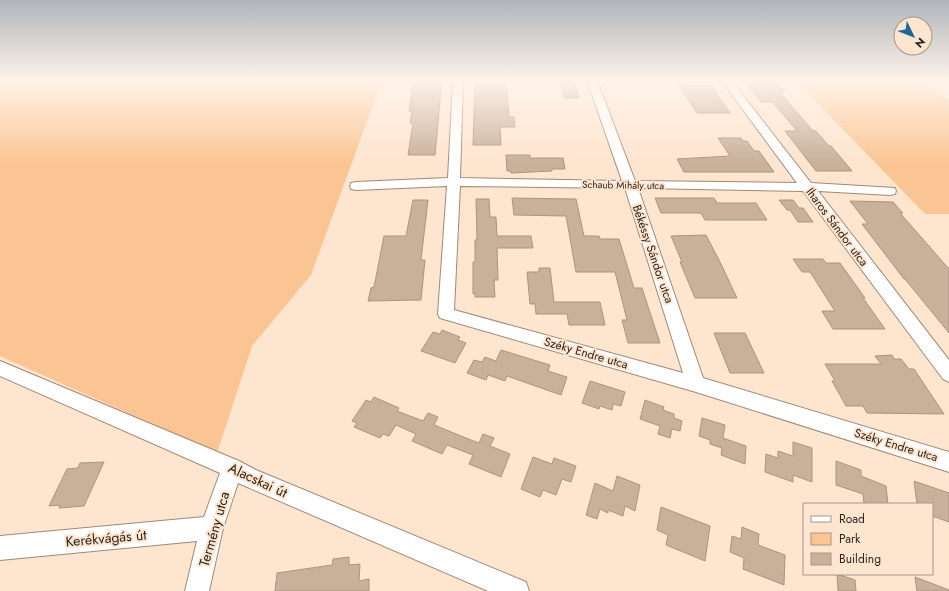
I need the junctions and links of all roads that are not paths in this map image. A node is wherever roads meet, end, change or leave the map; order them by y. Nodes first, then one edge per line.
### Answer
1 (457, 108) edge
2 (602, 108) edge
3 (747, 108) edge
4 (454, 182) junction
5 (356, 186) dead end
6 (630, 186) junction
7 (807, 187) junction
8 (890, 191) dead end
9 (0, 368) edge
10 (949, 374) edge
11 (696, 384) junction
12 (949, 462) edge
13 (232, 468) junction
14 (212, 528) junction
15 (0, 548) edge
16 (197, 591) edge
17 (517, 591) edge

1 - 4 street, Széky Endre utca
2 - 6 street, Békéssy Sándor utca
3 - 7 street, Iharos Sándor utca
4 - 5 street, Schaub Mihály utca
4 - 6 street, Schaub Mihály utca
4 - 11 street, Széky Endre utca
6 - 7 street, Schaub Mihály utca
6 - 11 street, Békéssy Sándor utca
7 - 8 street, Schaub Mihály utca
7 - 10 street, Iharos Sándor utca
9 - 13 street, Alacskai út
11 - 12 street, Széky Endre utca
13 - 14 street, Termény utca
13 - 17 street, Alacskai út
14 - 15 street, Kerékvágás út
14 - 16 street, Termény utca

